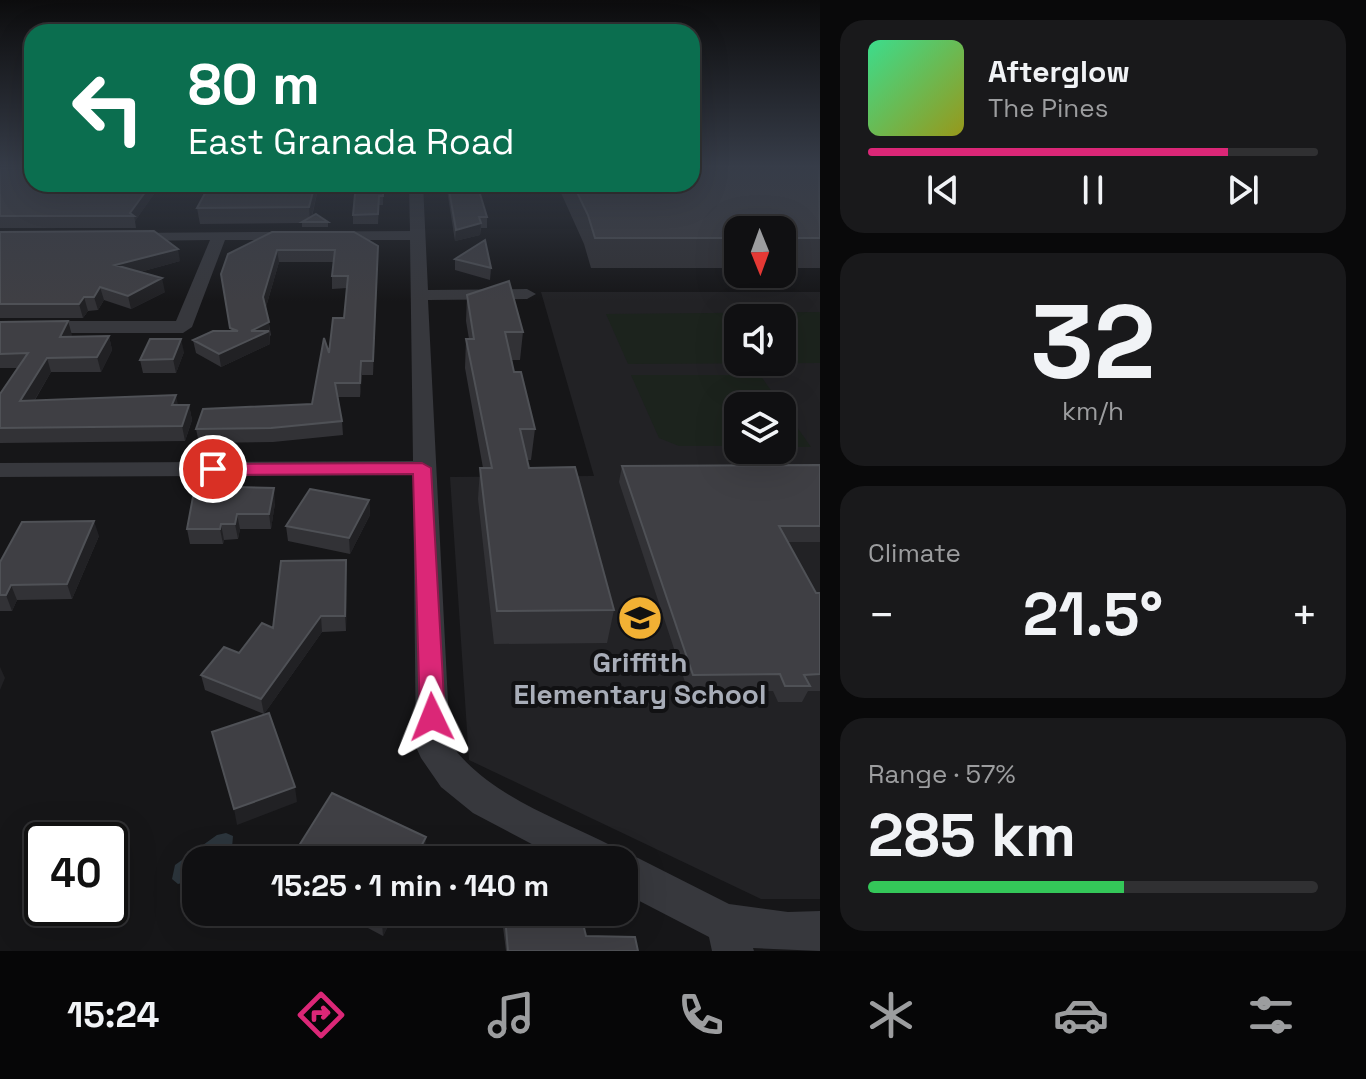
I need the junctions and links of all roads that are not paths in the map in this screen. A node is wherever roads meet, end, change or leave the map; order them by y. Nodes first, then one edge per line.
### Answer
1 (417, 211) edge
2 (417, 235) junction
3 (110, 236) edge
4 (219, 236) junction
5 (527, 294) dead end
6 (421, 295) junction
7 (0, 327) edge
8 (422, 468) junction
9 (0, 470) edge
10 (573, 846) edge
11 (638, 881) edge
12 (820, 931) edge
13 (730, 937) edge

1 - 2 street
2 - 4 street
2 - 6 street
3 - 4 street
4 - 7 street
5 - 6 street
6 - 8 street
8 - 9 street
8 - 10 street
11 - 13 street
12 - 13 street

